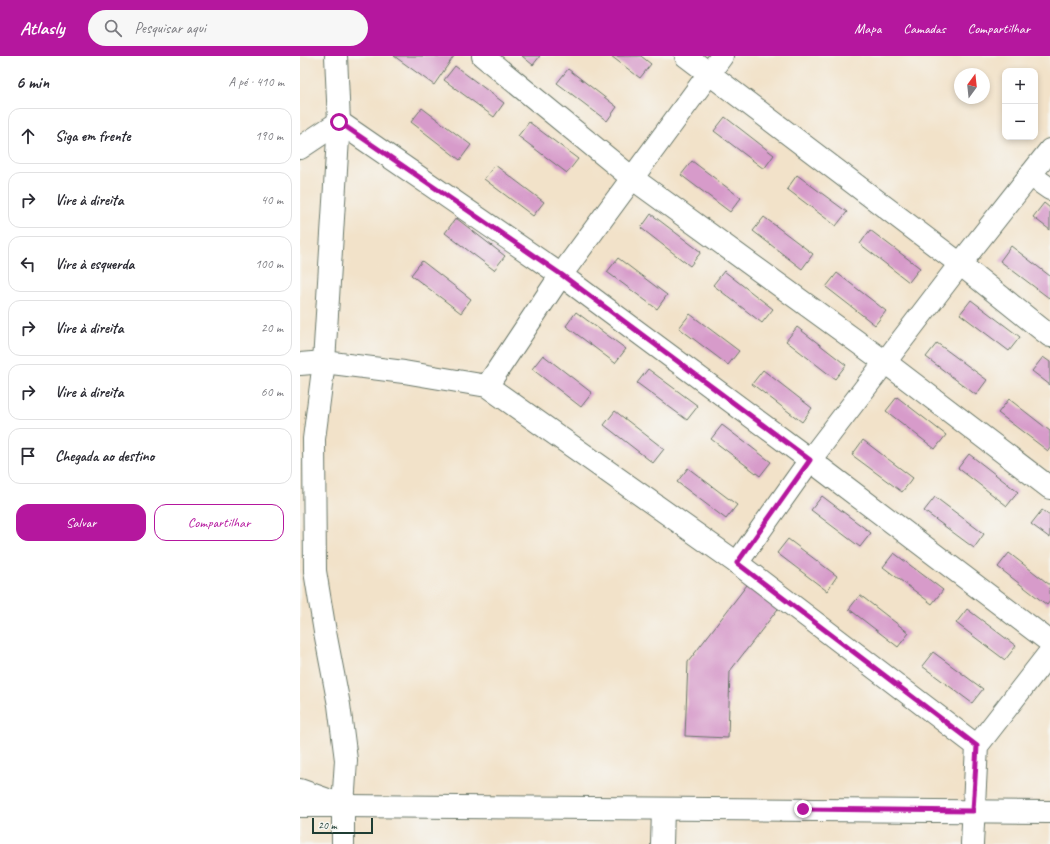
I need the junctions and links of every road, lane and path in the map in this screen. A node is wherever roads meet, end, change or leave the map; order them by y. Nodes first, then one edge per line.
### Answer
1 (336, 56) edge
2 (483, 56) edge
3 (686, 56) edge
4 (722, 56) edge
5 (709, 73) junction
6 (339, 122) junction
7 (300, 148) edge
8 (1050, 150) edge
9 (1030, 175) junction
10 (632, 178) junction
11 (1050, 189) edge
12 (960, 264) junction
13 (562, 275) junction
14 (1050, 336) edge
15 (324, 362) junction
16 (885, 362) junction
17 (300, 364) edge
18 (487, 386) junction
19 (810, 460) junction
20 (1050, 488) edge
21 (737, 563) junction
22 (1050, 642) edge
23 (1050, 652) edge
24 (977, 746) junction
25 (300, 790) edge
26 (300, 806) edge
27 (343, 806) junction
28 (663, 809) junction
29 (973, 811) junction
30 (1050, 812) edge
31 (343, 844) edge
32 (662, 844) edge
33 (972, 844) edge

1 - 6 street
2 - 10 street
3 - 5 street
4 - 5 street
5 - 10 street
5 - 12 street
6 - 7 street
6 - 13 street
6 - 15 street
8 - 9 street
9 - 11 street
9 - 12 street
10 - 13 street
10 - 16 street
12 - 14 street
12 - 16 street
13 - 18 street
13 - 19 street
15 - 17 street
15 - 18 street
15 - 27 street
16 - 19 street
16 - 20 street
18 - 21 street
19 - 21 street
19 - 22 street
21 - 24 street
23 - 24 street
24 - 29 street
25 - 27 street
26 - 27 street
27 - 28 street
27 - 31 street
28 - 29 street
28 - 32 street
29 - 30 street
29 - 33 street

